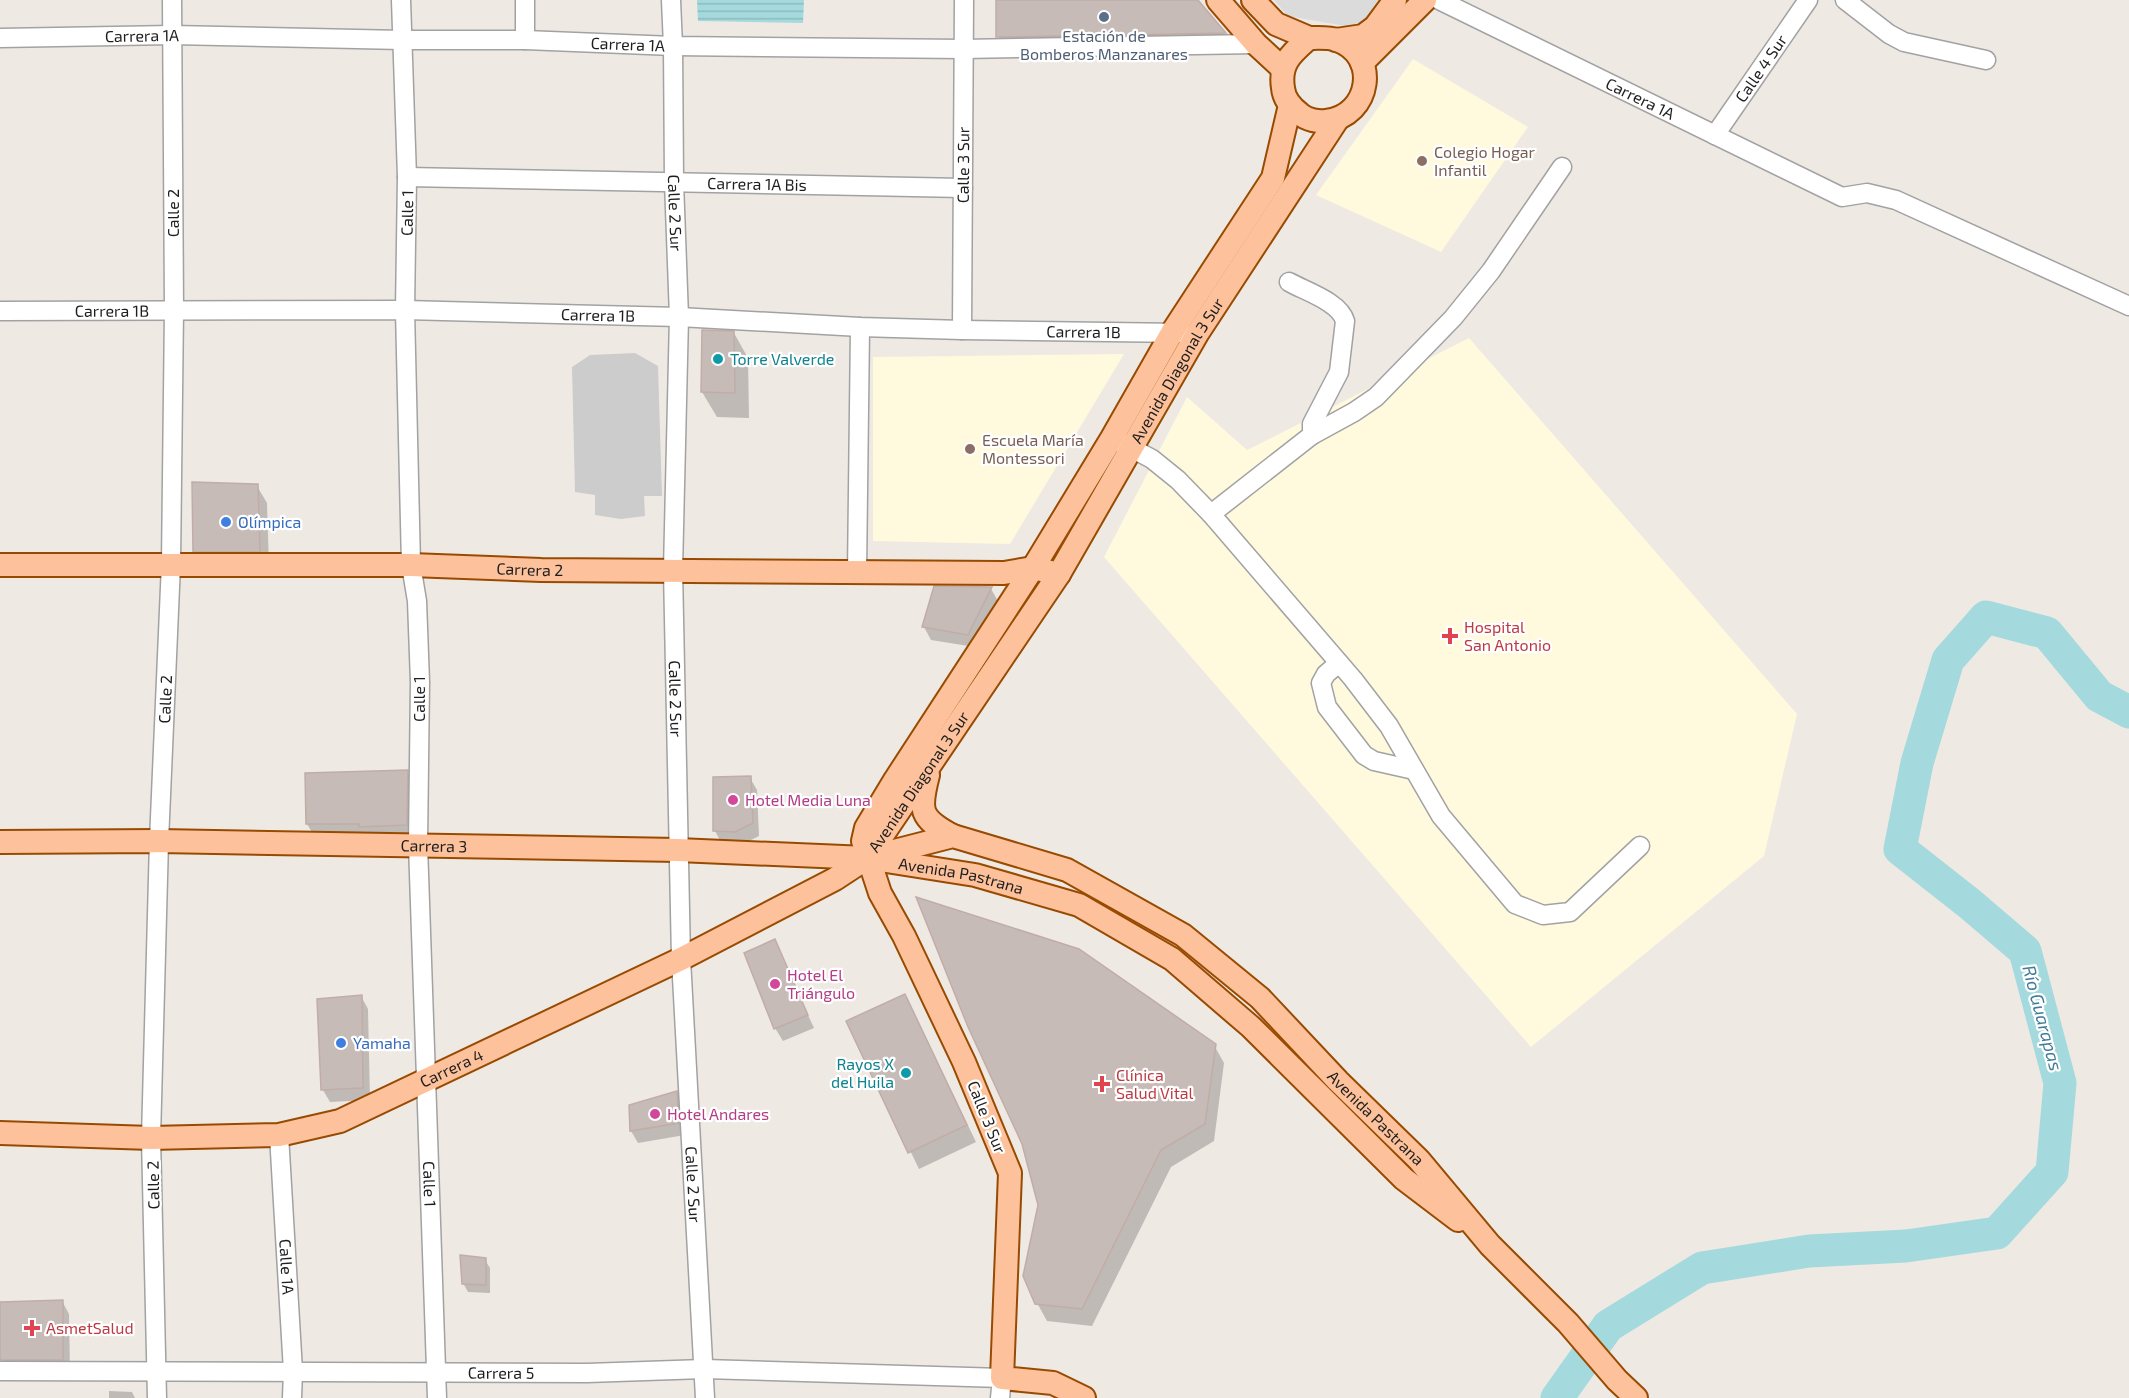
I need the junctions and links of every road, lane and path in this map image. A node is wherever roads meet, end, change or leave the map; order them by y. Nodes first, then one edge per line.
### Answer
1 (172, 0) edge
2 (401, 0) edge
3 (525, 0) edge
4 (671, 0) edge
5 (964, 0) edge
6 (1218, 0) edge
7 (1253, 0) edge
8 (1395, 0) edge
9 (1425, 0) edge
10 (1439, 0) edge
11 (1808, 0) edge
12 (1845, 0) edge
13 (172, 35) junction
14 (0, 38) edge
15 (1309, 38) junction
16 (402, 40) junction
17 (525, 40) junction
18 (1336, 40) junction
19 (1256, 44) junction
20 (674, 46) junction
21 (963, 49) junction
22 (1986, 60) dead end
23 (1362, 63) junction
24 (1283, 69) junction
25 (1290, 105) junction
26 (1337, 120) junction
27 (1715, 135) junction
28 (1562, 167) dead end
29 (407, 177) junction
30 (674, 182) junction
31 (963, 188) junction
32 (1289, 282) dead end
33 (2129, 306) edge
34 (174, 309) junction
35 (405, 310) junction
36 (0, 311) edge
37 (679, 316) junction
38 (860, 327) junction
39 (962, 330) junction
40 (1173, 331) junction
41 (1197, 334) junction
42 (1312, 435) junction
43 (1121, 442) junction
44 (1211, 514) junction
45 (171, 564) junction
46 (0, 565) edge
47 (411, 566) junction
48 (1033, 568) junction
49 (673, 570) junction
50 (857, 573) junction
51 (1059, 574) junction
52 (1339, 663) junction
53 (931, 762) junction
54 (1414, 770) junction
55 (953, 836) junction
56 (159, 841) junction
57 (0, 842) edge
58 (418, 845) junction
59 (1640, 846) dead end
60 (678, 850) junction
61 (867, 858) junction
62 (681, 959) junction
63 (426, 1079) junction
64 (0, 1133) edge
65 (279, 1135) junction
66 (152, 1138) junction
67 (1490, 1245) junction
68 (704, 1369) junction
69 (0, 1371) edge
70 (293, 1371) junction
71 (436, 1372) junction
72 (157, 1373) junction
73 (1001, 1388) edge
74 (157, 1398) edge
75 (292, 1398) edge
76 (436, 1398) edge
77 (705, 1398) edge
78 (1083, 1398) edge
79 (1636, 1398) edge

1 - 13 street, Calle 2
2 - 16 street, Calle 1
3 - 17 street
4 - 20 street, Calle 2 Sur
5 - 21 street, Calle 3 Sur
6 - 19 main road
7 - 15 main road
8 - 18 main road
9 - 23 main road
10 - 27 street, Carrera 1A
11 - 27 street, Calle 4 Sur
12 - 22 street
13 - 14 street, Carrera 1A
13 - 16 street, Carrera 1A
13 - 34 street, Calle 2
15 - 18 main road
15 - 24 main road
16 - 17 street, Carrera 1A
16 - 29 street, Calle 1
17 - 20 street, Carrera 1A
18 - 23 main road
19 - 21 street, Carrera 1A
19 - 24 main road
20 - 21 street, Carrera 1A
20 - 30 street, Calle 2 Sur
21 - 31 street, Calle 3 Sur
23 - 26 main road
24 - 25 main road
25 - 26 main road
25 - 40 main road, Avenida Diagonal 3 Sur
26 - 41 main road, Avenida Diagonal 3 Sur
27 - 33 street, Carrera 1A
28 - 42 street
29 - 30 street, Carrera 1A Bis
29 - 35 street, Calle 1
30 - 31 street, Carrera 1A Bis
30 - 37 street, Calle 2 Sur
31 - 39 street, Calle 3 Sur
32 - 42 street
34 - 35 street, Carrera 1B
34 - 36 street, Carrera 1B
34 - 45 street, Calle 2
35 - 37 street, Carrera 1B
35 - 47 street, Calle 1
37 - 38 street, Carrera 1B
37 - 49 street, Calle 2 Sur
38 - 39 street, Carrera 1B
38 - 50 street
39 - 40 street, Carrera 1B
40 - 41 street, Carrera 1B
40 - 43 main road, Avenida Diagonal 3 Sur
41 - 43 main road, Avenida Diagonal 3 Sur
42 - 44 street
43 - 44 street
43 - 48 main road, Avenida Diagonal 3 Sur
43 - 51 main road, Avenida Diagonal 3 Sur
44 - 52 street
45 - 46 main road, Carrera 2
45 - 47 main road, Carrera 2
45 - 56 street, Calle 2
47 - 49 main road, Carrera 2
47 - 58 street, Calle 1
48 - 50 main road, Carrera 2
48 - 51 main road, Carrera 2
48 - 61 main road, Avenida Diagonal 3 Sur
49 - 50 main road, Carrera 2
49 - 60 street, Calle 2 Sur
51 - 53 main road, Avenida Diagonal 3 Sur
52 - 54 street
52 - 54 street
53 - 55 main road
53 - 61 main road, Avenida Diagonal 3 Sur
54 - 59 street
55 - 61 main road, Avenida Pastrana
55 - 67 main road, Avenida Pastrana
56 - 57 main road, Carrera 3
56 - 58 main road, Carrera 3
56 - 66 street, Calle 2
58 - 60 main road, Carrera 3
58 - 63 street, Calle 1
60 - 61 main road, Carrera 3
60 - 62 street, Calle 2 Sur
61 - 62 main road, Carrera 4
61 - 67 main road, Avenida Pastrana
61 - 73 main road, Calle 3 Sur
62 - 63 main road, Carrera 4
62 - 68 street, Calle 2 Sur
63 - 65 main road, Carrera 4
63 - 71 street, Calle 1
64 - 66 main road, Carrera 4
65 - 66 main road, Carrera 4
65 - 70 street, Calle 1A
66 - 72 street, Calle 2
67 - 79 main road, Avenida Pastrana
68 - 71 street, Carrera 5
68 - 73 street, Carrera 5
68 - 77 street, Calle 2 Sur
69 - 72 street, Carrera 5
70 - 71 street, Carrera 5
70 - 72 street, Carrera 5
70 - 75 street, Calle 1A
71 - 76 street, Calle 1
72 - 74 street, Calle 2
73 - 78 main road

